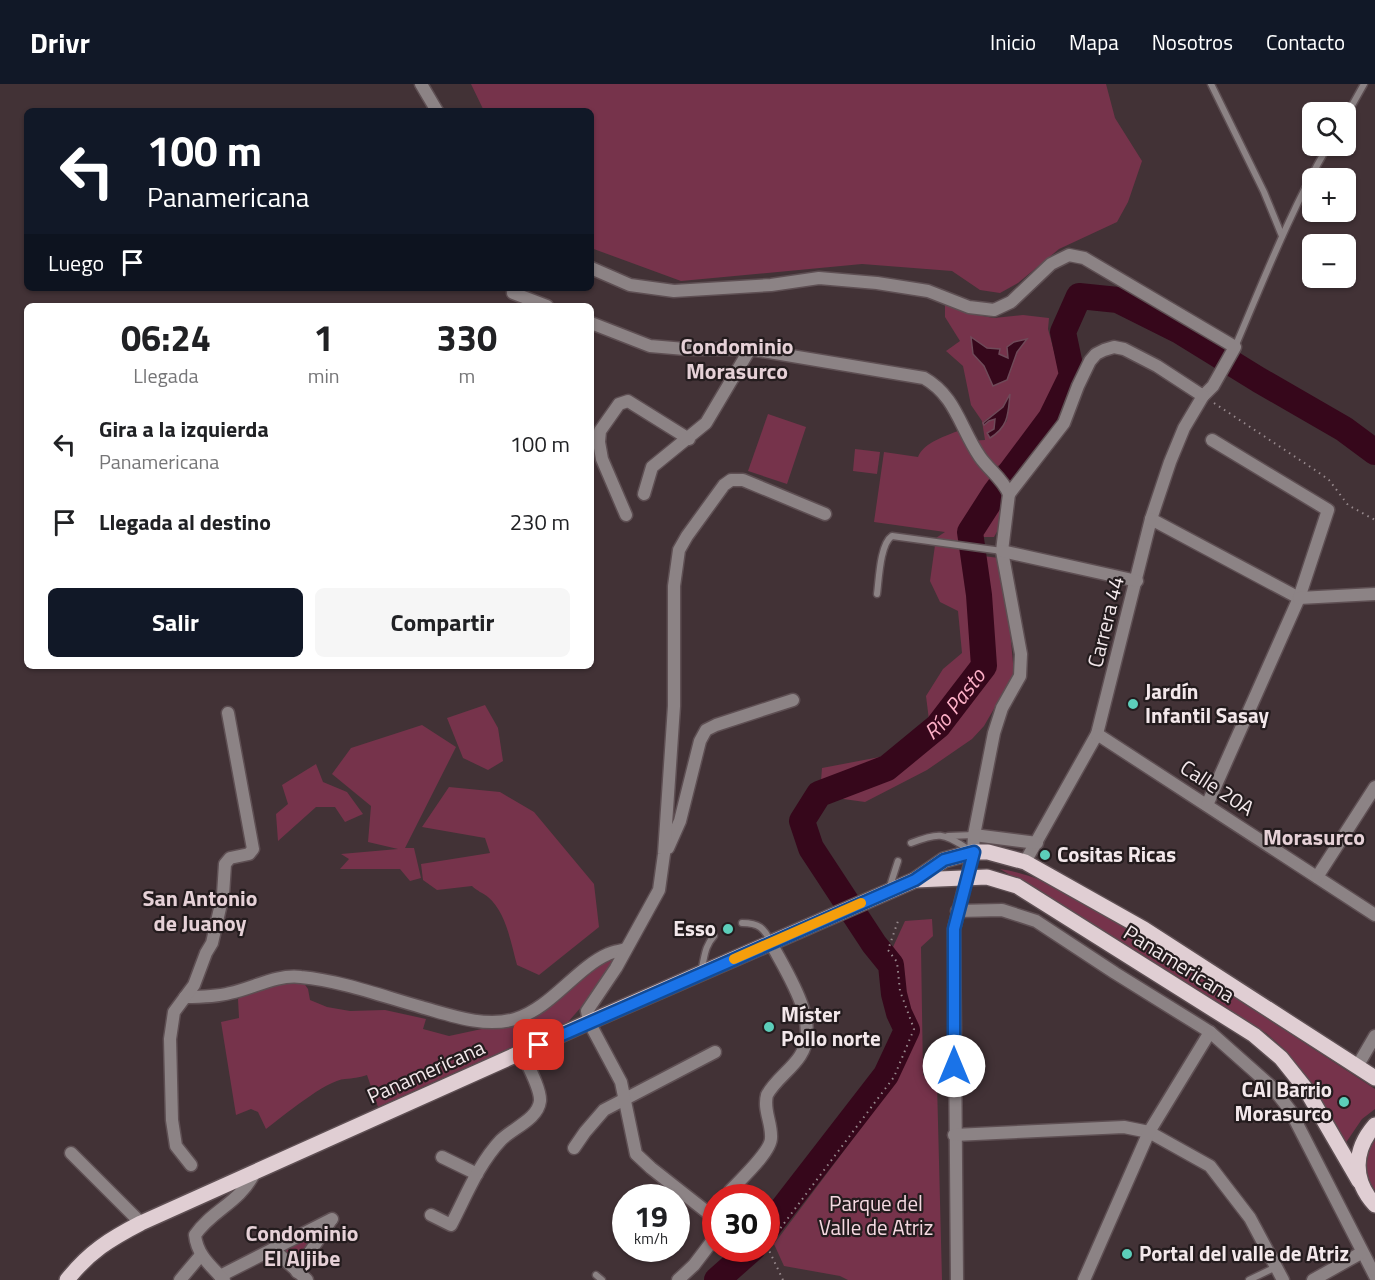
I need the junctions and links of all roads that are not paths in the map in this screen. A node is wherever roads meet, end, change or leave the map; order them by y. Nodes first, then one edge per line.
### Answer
1 (421, 84) edge
2 (1211, 84) edge
3 (1364, 84) edge
4 (1354, 102) edge
5 (435, 108) edge
6 (1322, 156) edge
7 (1282, 236) junction
8 (594, 269) edge
9 (513, 293) dead end
10 (538, 303) edge
11 (594, 324) edge
12 (750, 349) junction
13 (1233, 350) junction
14 (1203, 396) junction
15 (689, 439) junction
16 (1212, 440) dead end
17 (1007, 490) junction
18 (644, 494) dead end
19 (825, 514) dead end
20 (626, 515) dead end
21 (1151, 519) junction
22 (1002, 551) junction
23 (1137, 581) junction
24 (877, 594) dead end
25 (1375, 594) edge
26 (1299, 598) junction
27 (793, 700) dead end
28 (228, 713) dead end
29 (1097, 734) junction
30 (1375, 787) edge
31 (1207, 805) junction
32 (974, 835) junction
33 (946, 836) junction
34 (911, 843) dead end
35 (1037, 843) junction
36 (974, 852) junction
37 (664, 854) junction
38 (898, 861) dead end
39 (1025, 862) junction
40 (1317, 877) junction
41 (967, 879) junction
42 (915, 880) junction
43 (885, 892) junction
44 (957, 911) junction
45 (1375, 915) edge
46 (742, 923) dead end
47 (714, 936) dead end
48 (771, 943) junction
49 (626, 949) junction
50 (1126, 956) junction
51 (1115, 973) junction
52 (701, 974) junction
53 (185, 997) junction
54 (589, 1022) junction
55 (1210, 1032) junction
56 (1375, 1036) edge
57 (715, 1052) dead end
58 (522, 1053) junction
59 (1358, 1065) junction
60 (1375, 1078) edge
61 (626, 1100) junction
62 (1375, 1125) edge
63 (1149, 1132) junction
64 (954, 1135) junction
65 (574, 1148) dead end
66 (71, 1153) dead end
67 (442, 1157) dead end
68 (191, 1165) dead end
69 (255, 1172) junction
70 (477, 1174) junction
71 (736, 1184) edge
72 (1367, 1194) edge
73 (702, 1208) edge
74 (431, 1215) dead end
75 (1375, 1215) edge
76 (141, 1223) junction
77 (273, 1249) junction
78 (1361, 1253) junction
79 (201, 1255) junction
80 (702, 1255) edge
81 (1276, 1267) junction
82 (302, 1276) edge
83 (1375, 1276) edge
84 (222, 1278) edge
85 (67, 1280) edge
86 (180, 1280) edge
87 (678, 1280) edge
88 (957, 1280) edge
89 (1084, 1280) edge
90 (1249, 1280) edge
91 (1283, 1280) edge
92 (1313, 1280) edge

1 - 5 street
2 - 7 lane
3 - 4 lane
6 - 7 lane
7 - 13 lane
8 - 13 street
9 - 10 street
11 - 12 street
12 - 15 street
12 - 17 street
13 - 14 street, Carrera 44
14 - 17 street
14 - 21 street, Carrera 44
15 - 18 street
15 - 20 street
16 - 26 street
17 - 22 street
19 - 37 street
21 - 23 street, Carrera 44
21 - 26 street
22 - 23 street
22 - 24 lane
22 - 32 street
23 - 29 street, Carrera 44
25 - 26 street
26 - 31 street
27 - 37 street
28 - 53 street
29 - 31 street, Calle 20A
29 - 35 street, Carrera 44
30 - 40 street
31 - 40 street, Calle 20A
32 - 33 lane
32 - 35 street
32 - 36 street
33 - 34 lane
33 - 36 lane
35 - 39 street, Carrera 44
36 - 39 main road, Panamericana
36 - 41 street
36 - 42 main road, Panamericana
37 - 49 street
38 - 43 lane
39 - 59 main road, Panamericana
40 - 45 street, Calle 20A
41 - 42 main road, Panamericana
41 - 44 street
41 - 50 main road, Panamericana
42 - 43 main road, Panamericana
43 - 48 main road, Panamericana
44 - 51 street
44 - 64 street
46 - 48 lane
47 - 52 lane
48 - 52 main road, Panamericana
48 - 71 street
49 - 53 street
49 - 54 street
50 - 51 street
50 - 72 main road, Panamericana
51 - 55 street
52 - 54 main road, Panamericana
53 - 68 street
54 - 58 main road, Panamericana
54 - 61 street
55 - 63 street
55 - 78 street
56 - 59 street
57 - 61 street
58 - 69 main road, Panamericana
58 - 70 street
59 - 60 main road, Panamericana
61 - 65 street
61 - 73 street
62 - 72 main road
63 - 64 street
63 - 81 street
63 - 89 street
64 - 88 street
66 - 76 street
67 - 70 street
69 - 76 main road, Panamericana
69 - 79 street
70 - 74 street
72 - 75 main road, Panamericana
76 - 85 main road, Panamericana
77 - 82 street
77 - 82 street
77 - 84 street
78 - 83 street
78 - 92 street
79 - 84 street
79 - 86 street
80 - 87 street
81 - 90 lane
81 - 91 street

